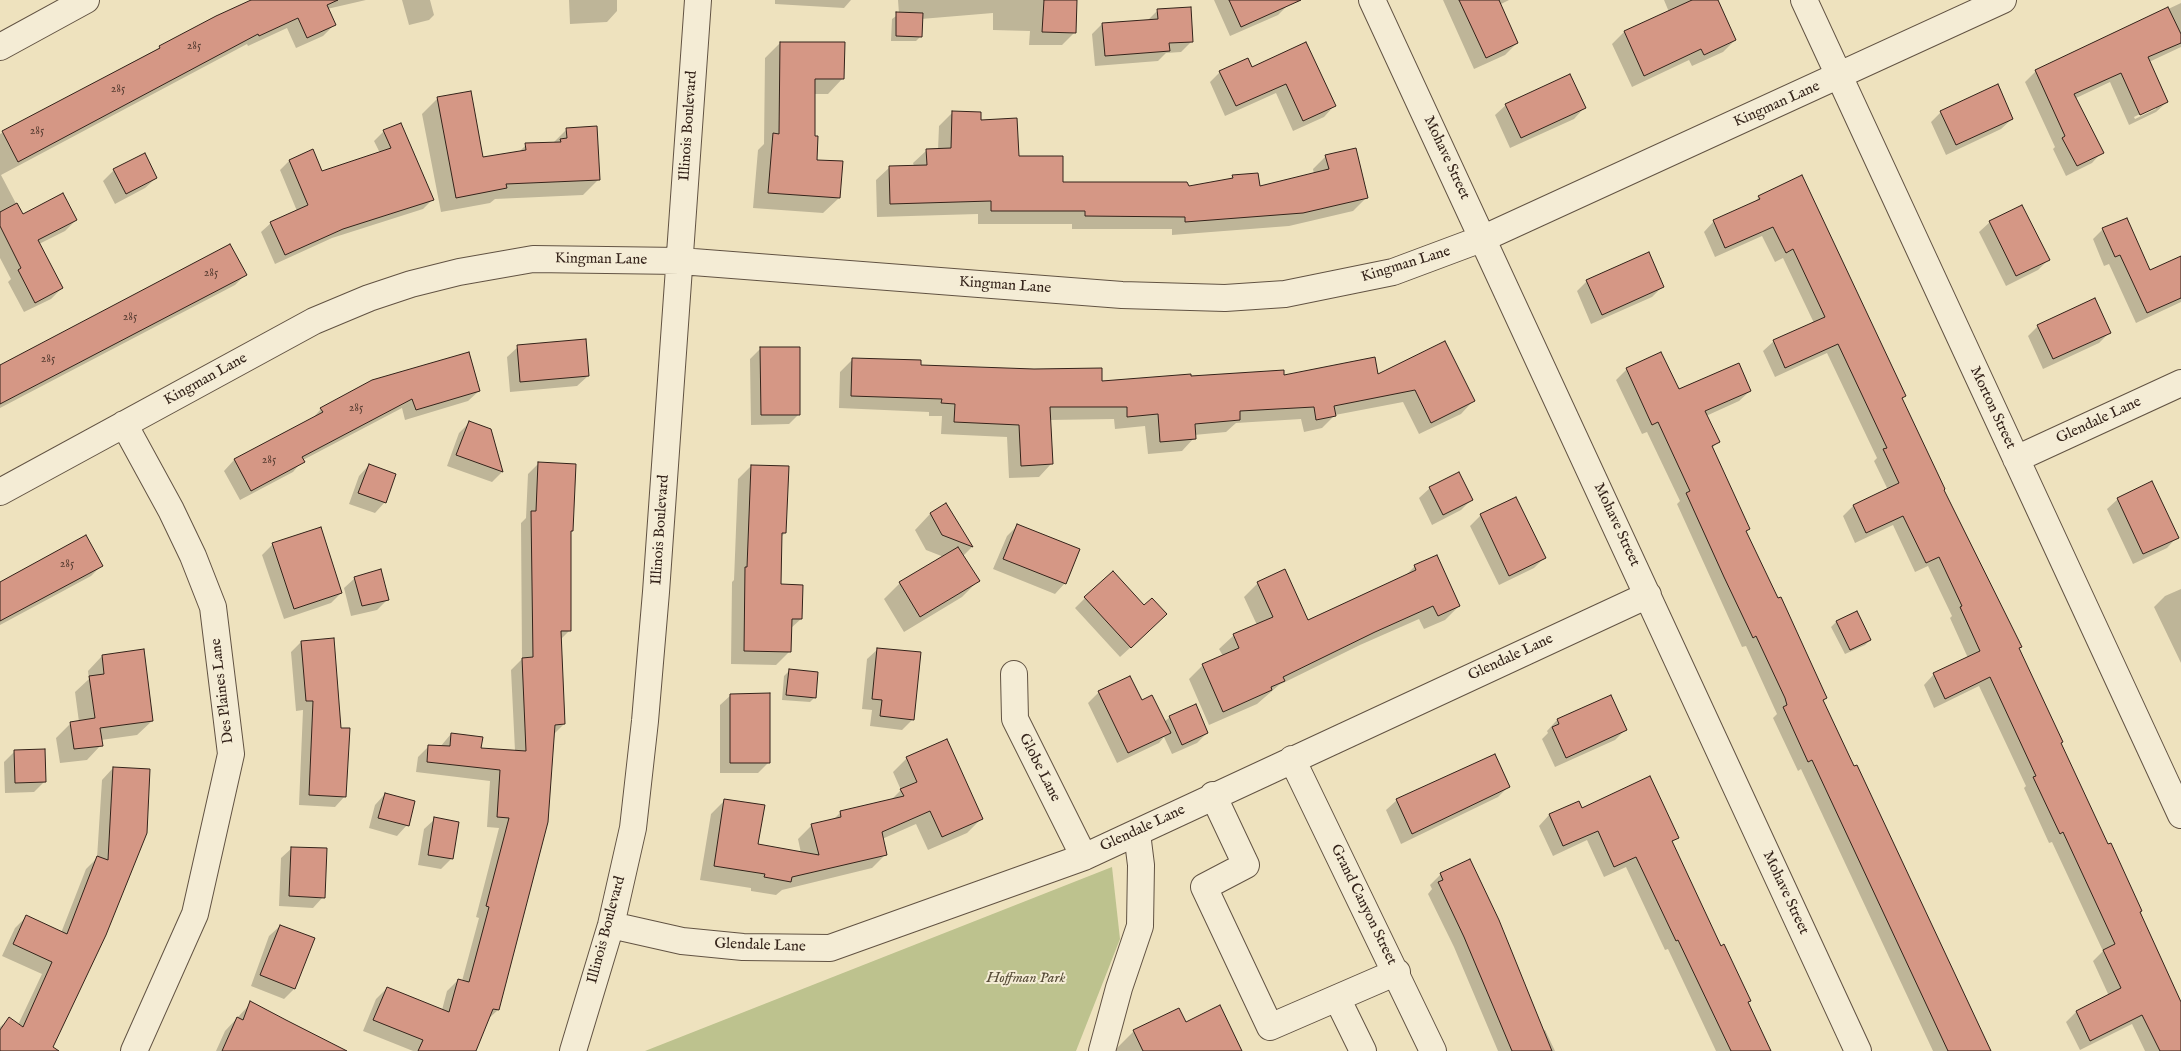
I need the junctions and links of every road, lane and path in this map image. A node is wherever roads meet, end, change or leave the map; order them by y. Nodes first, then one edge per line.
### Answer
1 (86, 0) edge
2 (698, 0) edge
3 (1372, 0) edge
4 (1804, 0) edge
5 (2003, 0) edge
6 (0, 47) edge
7 (1839, 76) junction
8 (1484, 238) junction
9 (680, 261) junction
10 (2181, 383) edge
11 (124, 424) junction
12 (2016, 459) junction
13 (0, 492) edge
14 (1648, 595) junction
15 (1014, 674) dead end
16 (1292, 759) junction
17 (1213, 795) junction
18 (2181, 815) edge
19 (1137, 833) junction
20 (1084, 857) junction
21 (611, 925) junction
22 (1397, 972) junction
23 (1337, 998) junction
24 (134, 1051) edge
25 (573, 1051) edge
26 (1102, 1051) edge
27 (1363, 1051) edge
28 (1433, 1051) edge
29 (1858, 1051) edge

1 - 6 street
2 - 9 street, Illinois Boulevard
3 - 8 street, Mohave Street
4 - 7 street, Morton Street
5 - 7 street, Kingman Lane
7 - 8 street, Kingman Lane
7 - 12 street, Morton Street
8 - 9 street, Kingman Lane
8 - 14 street, Mohave Street
9 - 11 street, Kingman Lane
9 - 21 street, Illinois Boulevard
10 - 12 street, Glendale Lane
11 - 13 street, Kingman Lane
11 - 24 street, Des Plaines Lane
12 - 18 street, Morton Street
14 - 16 street, Glendale Lane
14 - 29 street, Mohave Street
15 - 20 street, Globe Lane
16 - 17 street, Glendale Lane
16 - 22 street, Grand Canyon Street
17 - 19 street, Glendale Lane
17 - 23 street
19 - 20 street, Glendale Lane
19 - 26 street
20 - 21 street, Glendale Lane
21 - 25 street, Illinois Boulevard
22 - 23 street
22 - 28 street, Grand Canyon Street
23 - 27 street

